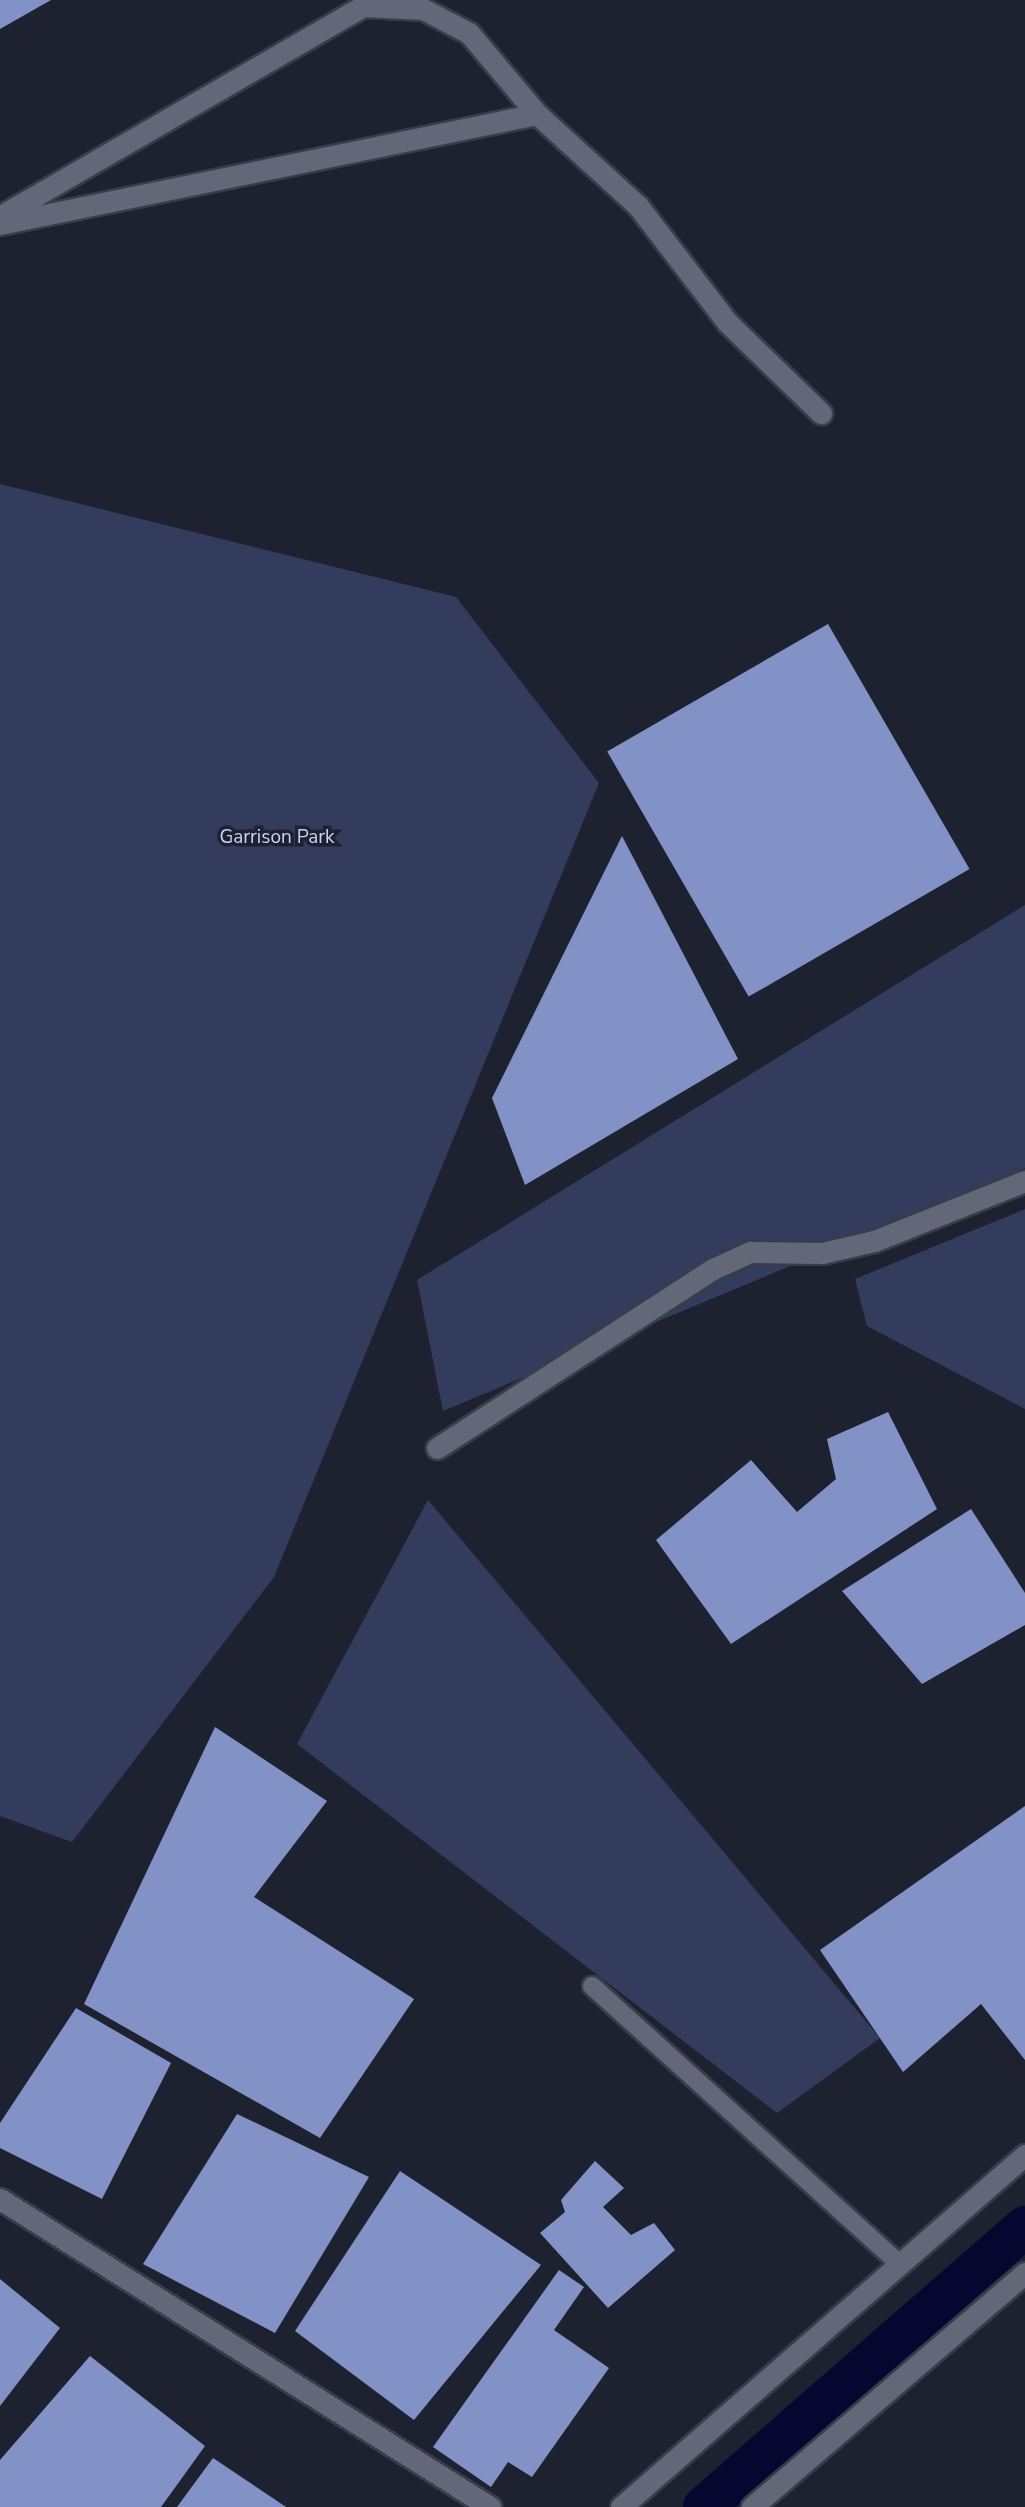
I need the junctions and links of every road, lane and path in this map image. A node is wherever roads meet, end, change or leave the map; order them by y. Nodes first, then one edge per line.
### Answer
1 (537, 114) junction
2 (6, 217) edge
3 (821, 413) dead end
4 (1025, 1181) edge
5 (437, 1448) dead end
6 (592, 1986) dead end
7 (1025, 2155) edge
8 (0, 2199) edge
9 (901, 2264) junction
10 (1025, 2273) edge
11 (490, 2507) edge
12 (621, 2507) edge
13 (752, 2507) edge

1 - 2 street
1 - 2 street
1 - 3 street
4 - 5 street
6 - 9 lane
7 - 9 street
8 - 11 street
9 - 12 street
10 - 13 street

